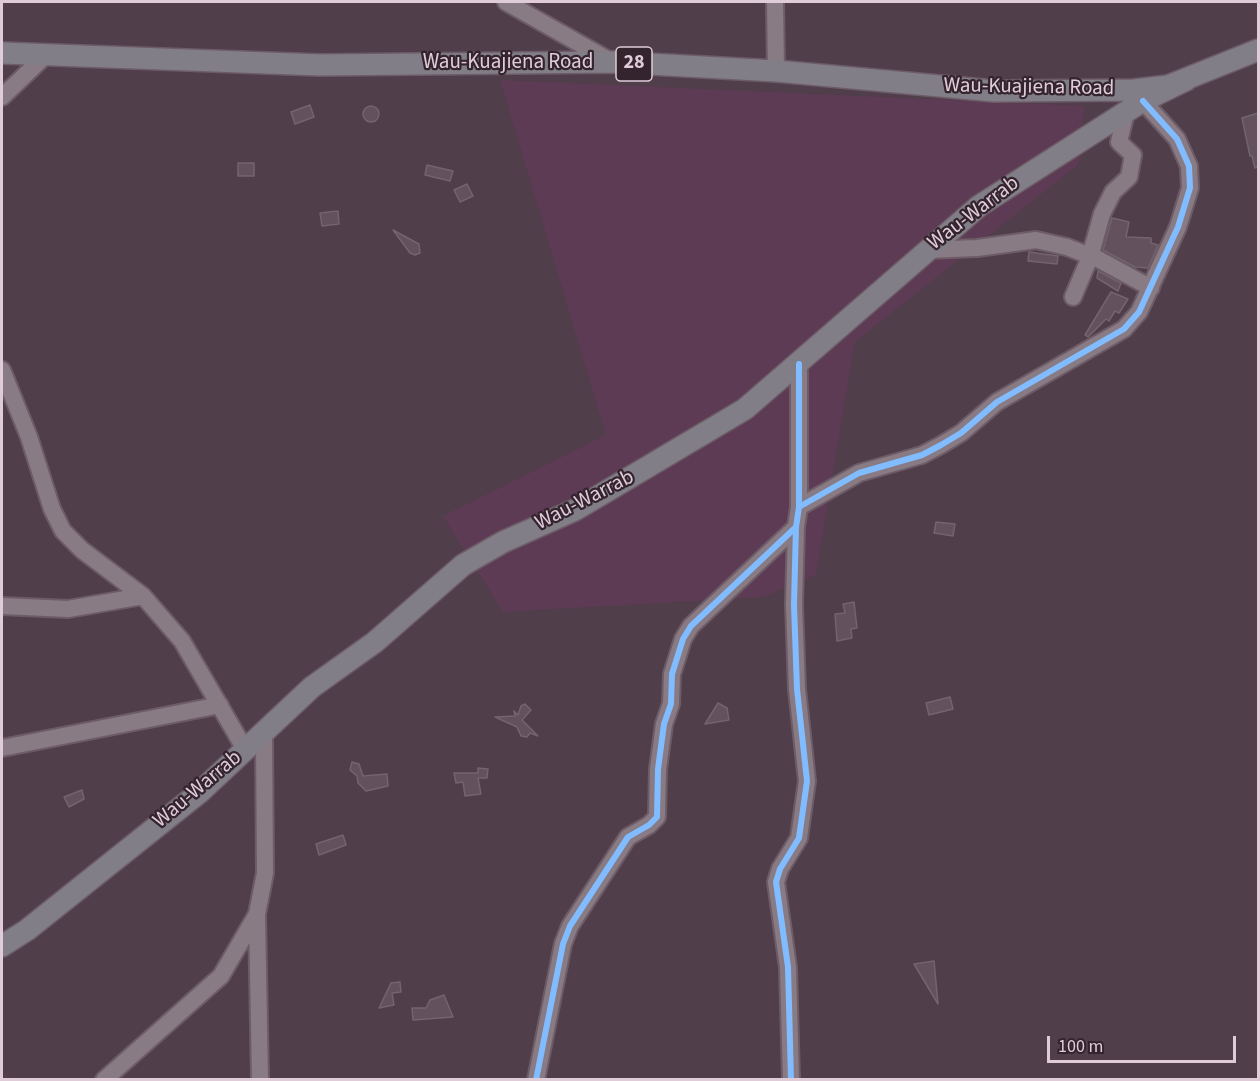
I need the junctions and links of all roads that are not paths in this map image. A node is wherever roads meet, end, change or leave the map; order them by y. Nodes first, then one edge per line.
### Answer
1 (506, 2) edge
2 (775, 2) edge
3 (1258, 50) edge
4 (2, 53) edge
5 (47, 54) junction
6 (613, 63) junction
7 (776, 71) junction
8 (1186, 80) junction
9 (2, 97) edge
10 (1134, 106) junction
11 (926, 250) junction
12 (1090, 256) junction
13 (1151, 288) junction
14 (1073, 297) dead end
15 (798, 364) junction
16 (2, 370) edge
17 (799, 507) junction
18 (796, 527) junction
19 (143, 596) junction
20 (2, 606) edge
21 (220, 705) junction
22 (264, 733) junction
23 (2, 748) edge
24 (246, 751) junction
25 (257, 914) junction
26 (2, 946) edge
27 (104, 1080) edge
28 (260, 1080) edge
29 (536, 1080) edge
30 (791, 1080) edge

1 - 6 street
2 - 7 street
3 - 8 main road, Wau-Kuajiena Road / 28
4 - 5 main road, Wau-Kuajiena Road / 28
5 - 6 main road, Wau-Kuajiena Road / 28
5 - 9 street
6 - 7 main road, Wau-Kuajiena Road / 28
7 - 8 main road, Wau-Kuajiena Road / 28
8 - 10 main road, Wau-Warrab
10 - 11 main road, Wau-Warrab
10 - 12 street
10 - 13 street
11 - 12 street
11 - 15 main road, Wau-Warrab
12 - 13 street
12 - 14 street
13 - 17 street
15 - 17 street
15 - 22 main road, Wau-Warrab
16 - 19 street
17 - 18 street
18 - 29 street
18 - 30 street
19 - 20 street
19 - 21 street
21 - 23 street
21 - 24 street
22 - 24 main road, Wau-Warrab
22 - 25 street
24 - 26 main road, Wau-Warrab
25 - 27 street
25 - 28 street

